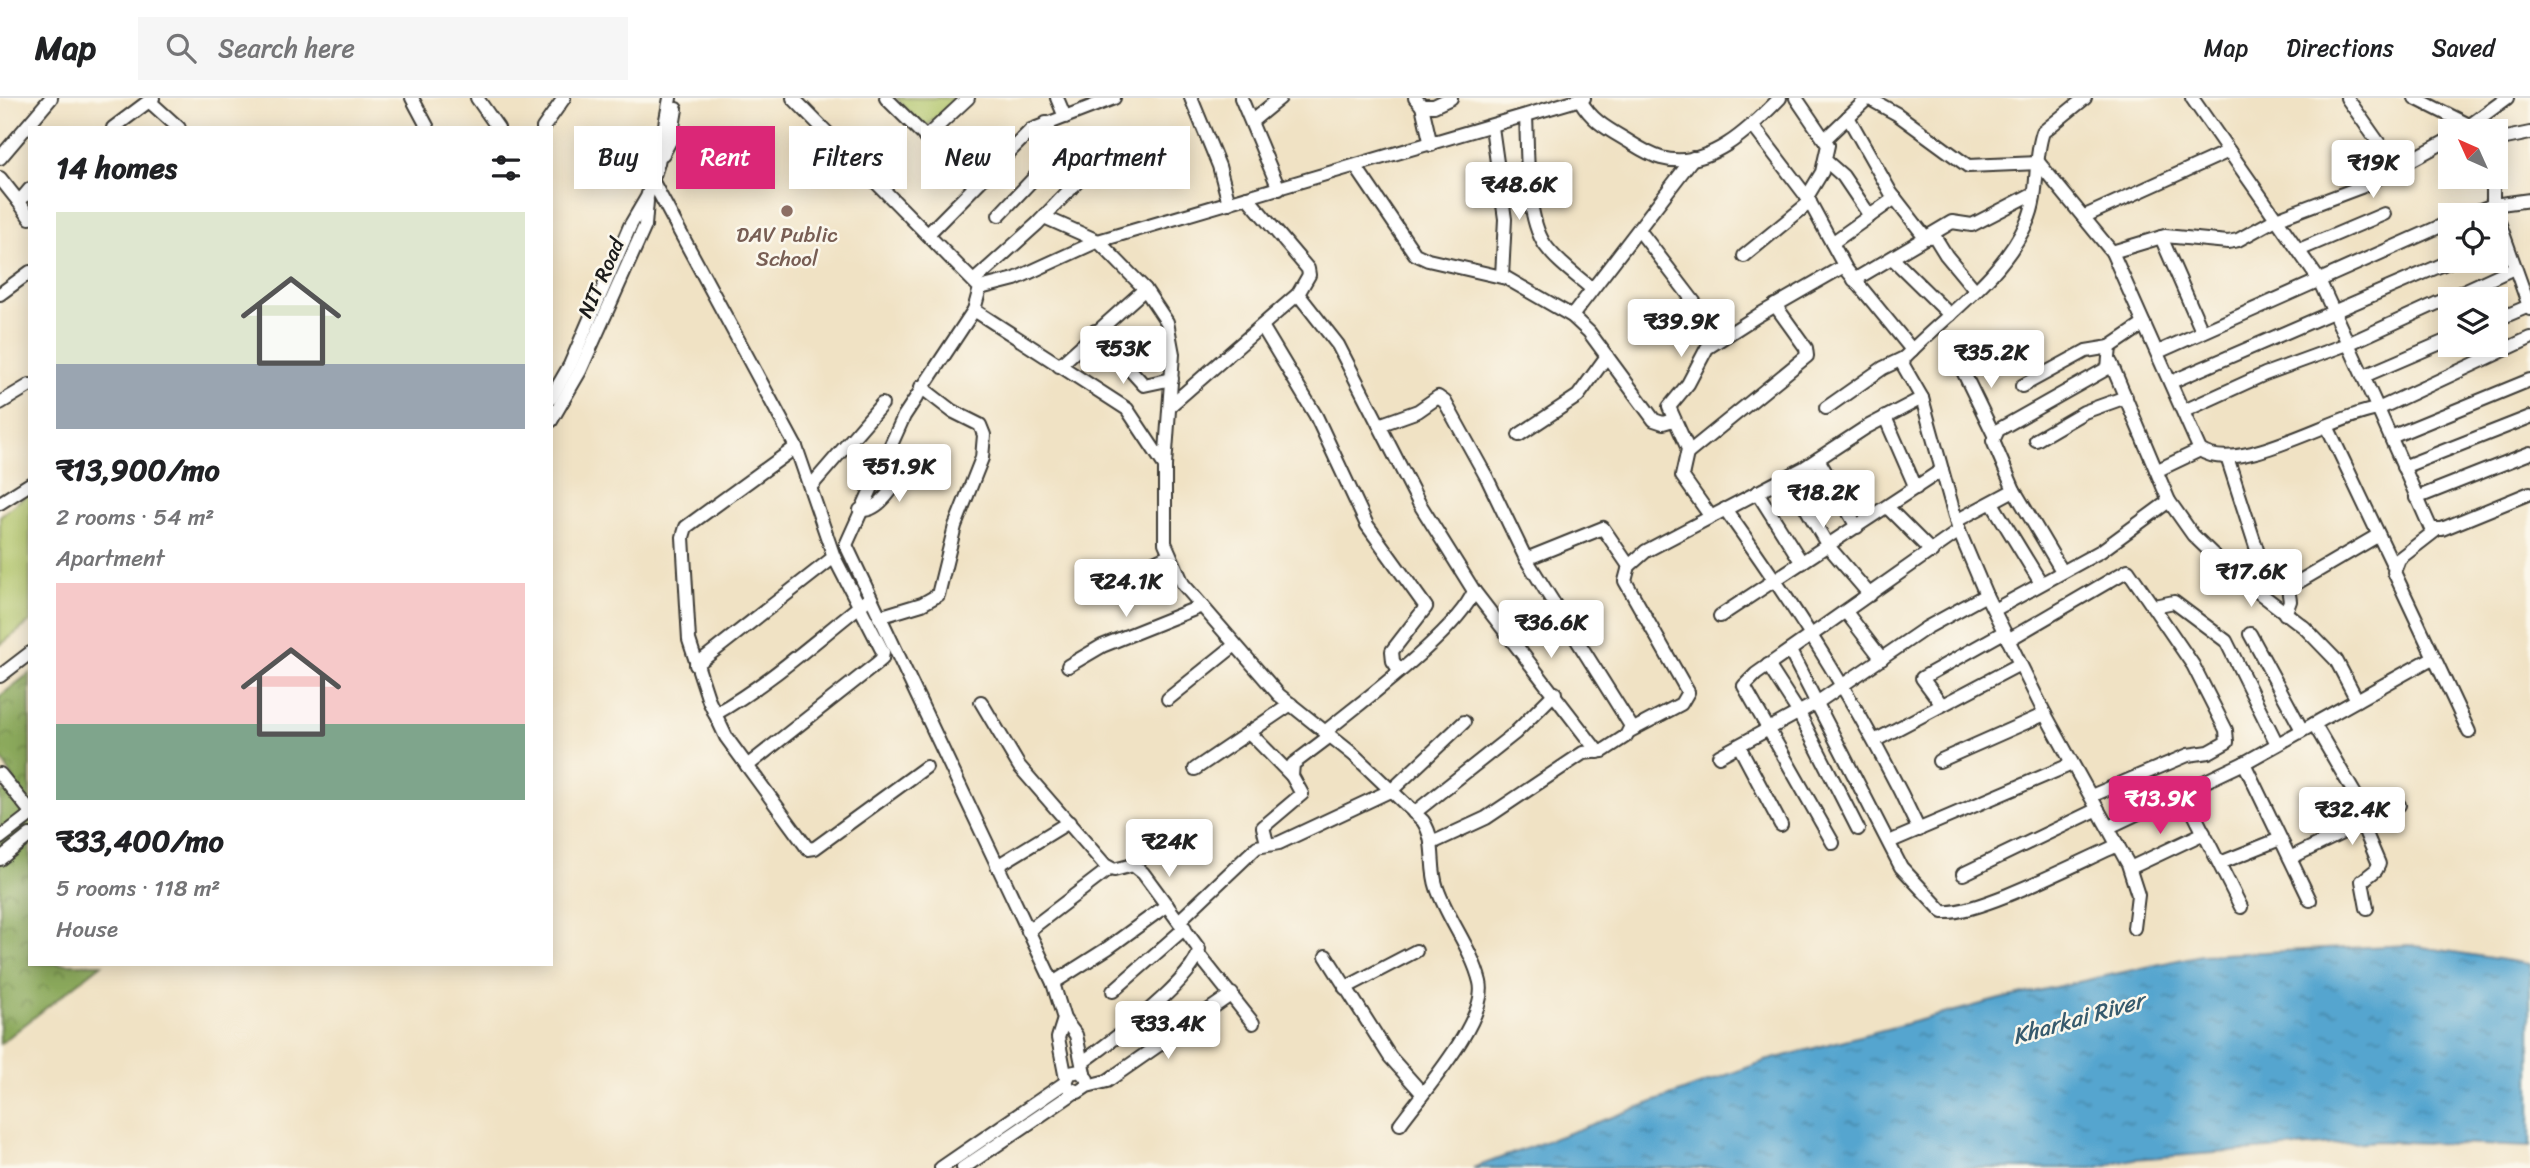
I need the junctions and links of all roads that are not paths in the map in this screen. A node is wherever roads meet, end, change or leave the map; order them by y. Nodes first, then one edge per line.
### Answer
1 (51, 98) edge
2 (412, 98) edge
3 (477, 98) edge
4 (564, 98) edge
5 (670, 98) edge
6 (677, 98) edge
7 (793, 98) edge
8 (886, 98) edge
9 (968, 98) edge
10 (1057, 98) edge
11 (1114, 98) edge
12 (1191, 98) edge
13 (1241, 98) edge
14 (1280, 98) edge
15 (1451, 98) edge
16 (1780, 98) edge
17 (1796, 98) edge
18 (1868, 98) edge
19 (2085, 98) edge
20 (2192, 98) edge
21 (2347, 98) edge
22 (2415, 98) edge
23 (2507, 98) edge
24 (151, 99) edge
25 (1582, 99) edge
26 (1419, 102) edge
27 (1065, 117) junction
28 (1526, 117) junction
29 (1848, 117) junction
30 (2454, 119) edge
31 (2483, 119) edge
32 (1252, 121) junction
33 (1046, 123) junction
34 (1753, 125) junction
35 (116, 126) edge
36 (177, 126) edge
37 (427, 126) edge
38 (497, 126) edge
39 (544, 126) edge
40 (938, 126) edge
41 (1492, 127) junction
42 (2530, 133) edge
43 (921, 134) edge
44 (662, 138) edge
45 (1826, 138) junction
46 (2508, 138) edge
47 (1432, 145) junction
48 (1015, 146) edge
49 (2438, 146) edge
50 (2229, 150) junction
51 (662, 154) edge
52 (0, 158) edge
53 (1693, 158) junction
54 (1826, 161) junction
55 (2039, 163) junction
56 (1356, 167) junction
57 (2397, 169) junction
58 (0, 178) edge
59 (649, 189) edge
60 (657, 189) edge
61 (972, 189) edge
62 (1070, 189) edge
63 (1279, 189) junction
64 (28, 191) edge
65 (2034, 193) junction
66 (647, 197) junction
67 (1247, 197) junction
68 (1895, 198) junction
69 (1808, 199) junction
70 (2530, 200) edge
71 (19, 202) junction
72 (1228, 203) junction
73 (2508, 203) edge
74 (2384, 214) dead end
75 (28, 215) edge
76 (999, 215) dead end
77 (1044, 216) junction
78 (1870, 216) junction
79 (2085, 216) junction
80 (2276, 219) junction
81 (2438, 227) edge
82 (1639, 230) junction
83 (929, 233) junction
84 (1929, 236) junction
85 (2161, 237) junction
86 (1098, 241) junction
87 (1832, 243) junction
88 (2299, 250) junction
89 (2112, 252) junction
90 (2508, 253) edge
91 (1744, 256) dead end
92 (1892, 258) junction
93 (1844, 266) junction
94 (2438, 266) edge
95 (28, 273) edge
96 (2521, 273) edge
97 (1502, 276) junction
98 (1854, 280) junction
99 (2319, 280) junction
100 (977, 284) junction
101 (1145, 289) junction
102 (1592, 289) junction
103 (1975, 290) junction
104 (0, 293) edge
105 (1298, 294) junction
106 (1774, 305) junction
107 (1698, 307) dead end
108 (2529, 307) edge
109 (974, 310) junction
110 (2334, 310) junction
111 (1950, 315) junction
112 (2508, 315) edge
113 (1572, 316) junction
114 (2144, 324) junction
115 (1262, 326) junction
116 (1095, 331) junction
117 (2202, 331) junction
118 (2530, 338) edge
119 (2350, 343) junction
120 (2438, 344) edge
121 (2110, 347) junction
122 (2158, 352) junction
123 (1908, 354) junction
124 (1607, 356) junction
125 (1958, 361) dead end
126 (2111, 363) junction
127 (1059, 366) junction
128 (2364, 376) junction
129 (1172, 379) junction
130 (2530, 380) edge
131 (2171, 382) junction
132 (28, 386) edge
133 (2022, 386) dead end
134 (921, 387) junction
135 (553, 395) edge
136 (568, 395) junction
137 (553, 397) edge
138 (2126, 397) junction
139 (1922, 398) junction
140 (0, 403) edge
141 (881, 404) dead end
142 (1171, 405) junction
143 (1826, 408) dead end
144 (2378, 409) junction
145 (2184, 411) junction
146 (1885, 417) junction
147 (2530, 417) edge
148 (553, 419) edge
149 (1673, 420) junction
150 (1379, 425) junction
151 (2327, 426) junction
152 (1519, 435) dead end
153 (1994, 435) junction
154 (2390, 437) junction
155 (2036, 440) dead end
156 (796, 447) junction
157 (2200, 450) junction
158 (914, 453) dead end
159 (1688, 453) junction
160 (2530, 453) edge
161 (2227, 457) junction
162 (1818, 459) junction
163 (1165, 466) junction
164 (2403, 467) junction
165 (1942, 470) junction
166 (2158, 471) junction
167 (1787, 477) junction
168 (28, 485) edge
169 (812, 485) junction
170 (1916, 488) junction
171 (2014, 490) junction
172 (1758, 492) junction
173 (2530, 493) edge
174 (2416, 498) junction
175 (2169, 501) junction
176 (0, 503) edge
177 (1992, 503) junction
178 (1888, 507) junction
179 (1725, 509) junction
180 (860, 510) junction
181 (1711, 517) junction
182 (1958, 526) junction
183 (1857, 527) junction
184 (2435, 531) junction
185 (2377, 536) junction
186 (1828, 546) junction
187 (1931, 552) junction
188 (1169, 555) junction
189 (834, 557) junction
190 (1526, 559) junction
191 (1802, 563) junction
192 (1629, 566) junction
193 (2394, 567) junction
194 (2062, 571) junction
195 (1775, 580) junction
196 (2041, 583) junction
197 (2288, 588) junction
198 (1474, 591) junction
199 (1087, 593) dead end
200 (1870, 595) junction
201 (1986, 595) junction
202 (865, 602) junction
203 (1202, 606) junction
204 (2154, 606) junction
205 (1994, 610) junction
206 (1846, 612) junction
207 (2285, 614) junction
208 (1720, 616) dead end
209 (879, 617) junction
210 (2250, 634) dead end
211 (1813, 635) junction
212 (2006, 636) junction
213 (1235, 645) junction
214 (1790, 651) junction
215 (28, 655) edge
216 (2434, 657) junction
217 (1882, 659) junction
218 (2020, 664) junction
219 (696, 665) junction
220 (1068, 666) dead end
221 (1768, 666) junction
222 (1399, 670) junction
223 (0, 676) edge
224 (1844, 685) junction
225 (1555, 693) junction
226 (1168, 699) dead end
227 (2357, 700) junction
228 (981, 702) dead end
229 (1818, 702) junction
230 (1290, 704) junction
231 (1942, 705) junction
232 (1799, 713) junction
233 (715, 714) junction
234 (2045, 714) junction
235 (1464, 722) dead end
236 (2308, 727) junction
237 (1768, 730) junction
238 (1630, 731) junction
239 (1249, 732) junction
240 (2469, 732) dead end
241 (1328, 734) junction
242 (1876, 740) junction
243 (2277, 744) junction
244 (1739, 746) junction
245 (1598, 752) junction
246 (1719, 756) dead end
247 (1940, 761) dead end
248 (2244, 763) junction
249 (2072, 764) junction
250 (747, 766) junction
251 (926, 767) dead end
252 (1195, 769) dead end
253 (0, 774) edge
254 (1292, 776) junction
255 (1392, 790) junction
256 (2183, 792) junction
257 (2091, 796) junction
258 (2399, 805) dead end
259 (2098, 809) junction
260 (28, 810) edge
261 (1415, 813) junction
262 (28, 815) edge
263 (1069, 822) junction
264 (2366, 822) junction
265 (1781, 825) dead end
266 (2109, 827) junction
267 (1858, 829) dead end
268 (1919, 830) junction
269 (2204, 833) junction
270 (28, 837) edge
271 (0, 838) edge
272 (2280, 839) junction
273 (1889, 842) junction
274 (1267, 843) junction
275 (1833, 843) dead end
276 (1432, 844) junction
277 (2118, 845) junction
278 (2290, 858) junction
279 (0, 859) edge
280 (2220, 863) junction
281 (998, 866) junction
282 (2130, 868) junction
283 (1109, 869) junction
284 (1963, 874) dead end
285 (2310, 900) dead end
286 (1167, 905) junction
287 (2241, 907) dead end
288 (2367, 908) dead end
289 (1182, 924) junction
290 (2134, 928) dead end
291 (1028, 930) junction
292 (1416, 951) dead end
293 (1199, 955) junction
294 (1326, 956) dead end
295 (1053, 983) junction
296 (1345, 988) junction
297 (1113, 991) dead end
298 (1232, 994) junction
299 (1064, 1019) junction
300 (1253, 1023) dead end
301 (1077, 1079) junction
302 (1422, 1093) junction
303 (1400, 1124) dead end
304 (941, 1168) edge
305 (964, 1168) edge

1 - 52 street
2 - 37 street
3 - 38 street
4 - 39 street
5 - 44 street, NIT Road
6 - 51 street, NIT Road
7 - 83 street
8 - 43 street
9 - 40 street
10 - 27 street
11 - 27 street
12 - 72 street
13 - 32 street
14 - 32 street
15 - 26 street
16 - 34 street
17 - 45 street
18 - 29 street
18 - 55 street
19 - 55 street
20 - 50 street
21 - 57 street
22 - 30 street
23 - 31 street
24 - 35 street
24 - 36 street
25 - 28 street
25 - 53 street
26 - 47 street
27 - 33 street
28 - 41 street
28 - 102 street
29 - 45 street
29 - 68 street
32 - 63 street
33 - 48 street
33 - 76 street
34 - 53 street
34 - 69 street
41 - 47 street
41 - 97 street
42 - 46 street
45 - 54 street
47 - 56 street
49 - 57 street
50 - 79 street
50 - 80 street
53 - 82 street
54 - 69 street
54 - 78 street
55 - 65 street
55 - 79 street
56 - 63 street
56 - 97 street
57 - 80 street
58 - 71 street
59 - 66 street, NIT Road
60 - 156 street
61 - 83 street
62 - 77 street
63 - 67 street
64 - 71 street
65 - 84 street
65 - 103 street
66 - 135 street, NIT Road
66 - 136 street, NIT Road
67 - 72 street
67 - 105 street
68 - 78 street
68 - 84 street
69 - 87 street
69 - 91 street
70 - 73 street
71 - 75 street
72 - 86 street
74 - 88 street
77 - 86 street
77 - 100 street
78 - 87 street
79 - 89 street
80 - 85 street
80 - 88 street
81 - 99 street
82 - 102 street
82 - 107 street
83 - 100 street
84 - 92 street
84 - 103 street
85 - 89 street
85 - 117 street
86 - 100 street
86 - 101 street
87 - 93 street
88 - 99 street
89 - 114 street
90 - 96 street
92 - 98 street
92 - 111 street
93 - 98 street
93 - 106 street
94 - 110 street
95 - 104 street
96 - 108 street
96 - 119 street
97 - 113 street
98 - 123 street
99 - 110 street
99 - 117 street
100 - 109 street
101 - 116 street
101 - 129 street
102 - 113 street
103 - 111 street
105 - 115 street
105 - 150 street
106 - 149 street
106 - 159 street
108 - 112 street
109 - 127 street
109 - 134 street
110 - 119 street
110 - 131 street
111 - 123 street
113 - 124 street
114 - 121 street
114 - 122 street
115 - 142 street
115 - 222 street
116 - 127 street
116 - 129 street
117 - 122 street
118 - 144 street
119 - 128 street
119 - 145 street
120 - 128 street
121 - 126 street
121 - 133 street
122 - 131 street
123 - 139 street
123 - 143 street
124 - 149 street
124 - 152 street
125 - 153 street
126 - 138 street
126 - 153 street
127 - 163 street
128 - 144 street
129 - 142 street
130 - 154 street
131 - 145 street
132 - 140 street
134 - 180 street
134 - 209 street
136 - 137 street, NIT Road
136 - 148 street
138 - 155 street
138 - 166 street
139 - 146 street
139 - 165 street
141 - 169 street
142 - 163 street
144 - 151 street
144 - 154 street
145 - 157 street
146 - 162 street
146 - 170 street
147 - 164 street
149 - 159 street
150 - 190 street
150 - 198 street
151 - 161 street
151 - 185 street
153 - 171 street
154 - 164 street
156 - 169 street
156 - 219 street
157 - 161 street
157 - 166 street
158 - 180 street
159 - 181 street
160 - 174 street
161 - 197 street
162 - 167 street
162 - 183 street
163 - 188 street
164 - 174 street
165 - 170 street
165 - 182 street
166 - 175 street
167 - 172 street
167 - 186 street
168 - 176 street
169 - 189 street
170 - 178 street
171 - 177 street
171 - 194 street
172 - 179 street
172 - 191 street
173 - 184 street
174 - 184 street
175 - 194 street
175 - 207 street
177 - 182 street
177 - 196 street
178 - 183 street
178 - 187 street
179 - 181 street
179 - 195 street
180 - 202 street
181 - 192 street
182 - 187 street
182 - 201 street
183 - 186 street
184 - 193 street
185 - 193 street
185 - 197 street
186 - 191 street
186 - 200 street
187 - 200 street
188 - 199 street
188 - 203 street
189 - 202 street
189 - 219 street
190 - 192 street
190 - 238 street
191 - 195 street
192 - 238 street
193 - 216 street
194 - 196 street
195 - 208 street
195 - 211 street
196 - 205 street
197 - 207 street
198 - 222 street
198 - 225 street
200 - 206 street
201 - 205 street
201 - 217 street
202 - 209 street
202 - 233 street
202 - 250 street
203 - 213 street
203 - 220 street
204 - 212 street
204 - 243 street
204 - 257 street
205 - 212 street
206 - 211 street
206 - 217 street
207 - 227 street
209 - 281 street
210 - 236 street
211 - 214 street
211 - 224 street
212 - 218 street
212 - 231 street
213 - 226 street
213 - 230 street
214 - 221 street
214 - 229 street
215 - 223 street
216 - 227 street
216 - 240 street
217 - 224 street
218 - 231 street
218 - 234 street
219 - 233 street
221 - 232 street
221 - 237 street
222 - 241 street
224 - 229 street
224 - 242 street
225 - 245 street
225 - 261 street
227 - 236 street
228 - 263 street
229 - 232 street
229 - 273 street
230 - 239 street
230 - 241 street
231 - 242 street
232 - 237 street
232 - 267 street
233 - 250 street
234 - 247 street
234 - 249 street
235 - 255 street
236 - 243 street
236 - 264 street
237 - 244 street
237 - 275 street
238 - 245 street
239 - 252 street
239 - 254 street
241 - 254 street
241 - 255 street
242 - 268 street
243 - 248 street
244 - 246 street
244 - 265 street
245 - 276 street
248 - 256 street
248 - 272 street
249 - 257 street
249 - 268 street
250 - 251 street
253 - 260 street
254 - 274 street
255 - 261 street
255 - 274 street
256 - 266 street
256 - 269 street
257 - 259 street
258 - 264 street
259 - 266 street
259 - 284 street
261 - 276 street
262 - 271 street
263 - 281 street
263 - 283 street
264 - 278 street
264 - 288 street
266 - 277 street
268 - 273 street
269 - 280 street
269 - 282 street
270 - 279 street
272 - 278 street
272 - 280 street
273 - 277 street
274 - 289 street
276 - 302 street
277 - 282 street
278 - 285 street
280 - 287 street
281 - 291 street
282 - 290 street
283 - 286 street
283 - 291 street
286 - 289 street
286 - 295 street
289 - 293 street
289 - 297 street
291 - 295 street
292 - 296 street
293 - 298 street
293 - 301 street
294 - 296 street
295 - 299 street
296 - 302 street
298 - 300 street
298 - 301 street
299 - 301 street
299 - 301 street
301 - 304 street
301 - 305 street
302 - 303 street

